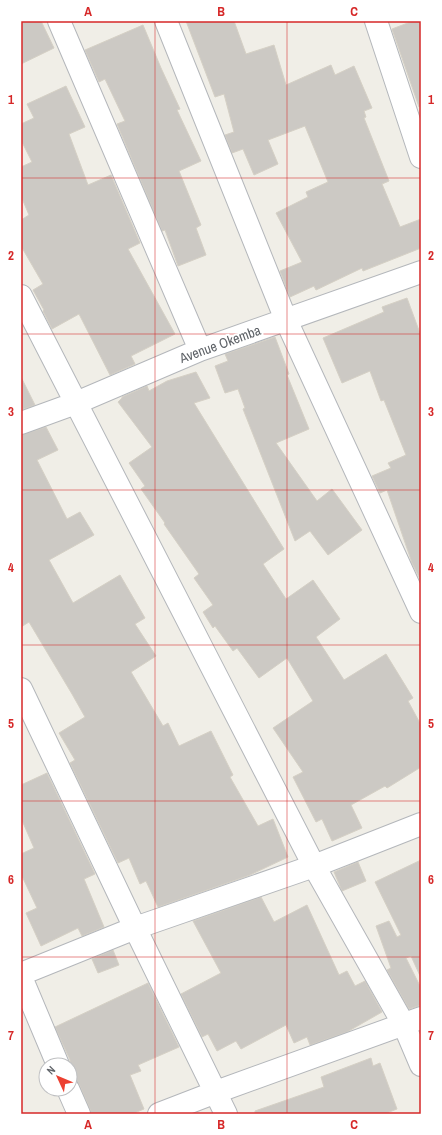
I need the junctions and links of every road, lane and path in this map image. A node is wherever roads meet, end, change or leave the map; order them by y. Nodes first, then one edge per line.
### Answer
1 (60, 21) edge
2 (166, 21) edge
3 (376, 21) edge
4 (421, 157) edge
5 (421, 272) edge
6 (21, 296) edge
7 (286, 320) junction
8 (200, 350) junction
9 (76, 403) junction
10 (21, 423) edge
11 (421, 612) edge
12 (21, 688) edge
13 (421, 824) edge
14 (314, 866) junction
15 (135, 928) junction
16 (21, 976) edge
17 (412, 1022) edge
18 (55, 1057) edge
19 (421, 1065) edge
20 (216, 1092) junction
21 (72, 1097) edge
22 (79, 1114) edge
23 (159, 1114) edge
24 (226, 1114) edge

1 - 8 street
2 - 7 street
3 - 4 street
5 - 7 street, Avenue Okemba
6 - 9 street
7 - 8 street, Avenue Okemba
7 - 11 street
8 - 9 street, Avenue Okemba
9 - 10 street, Avenue Okemba
9 - 14 street
12 - 15 street
13 - 14 street
14 - 15 street
14 - 17 street
15 - 16 street
15 - 20 street
16 - 18 street
17 - 19 street
17 - 20 street
20 - 23 street
20 - 24 street
21 - 22 street

